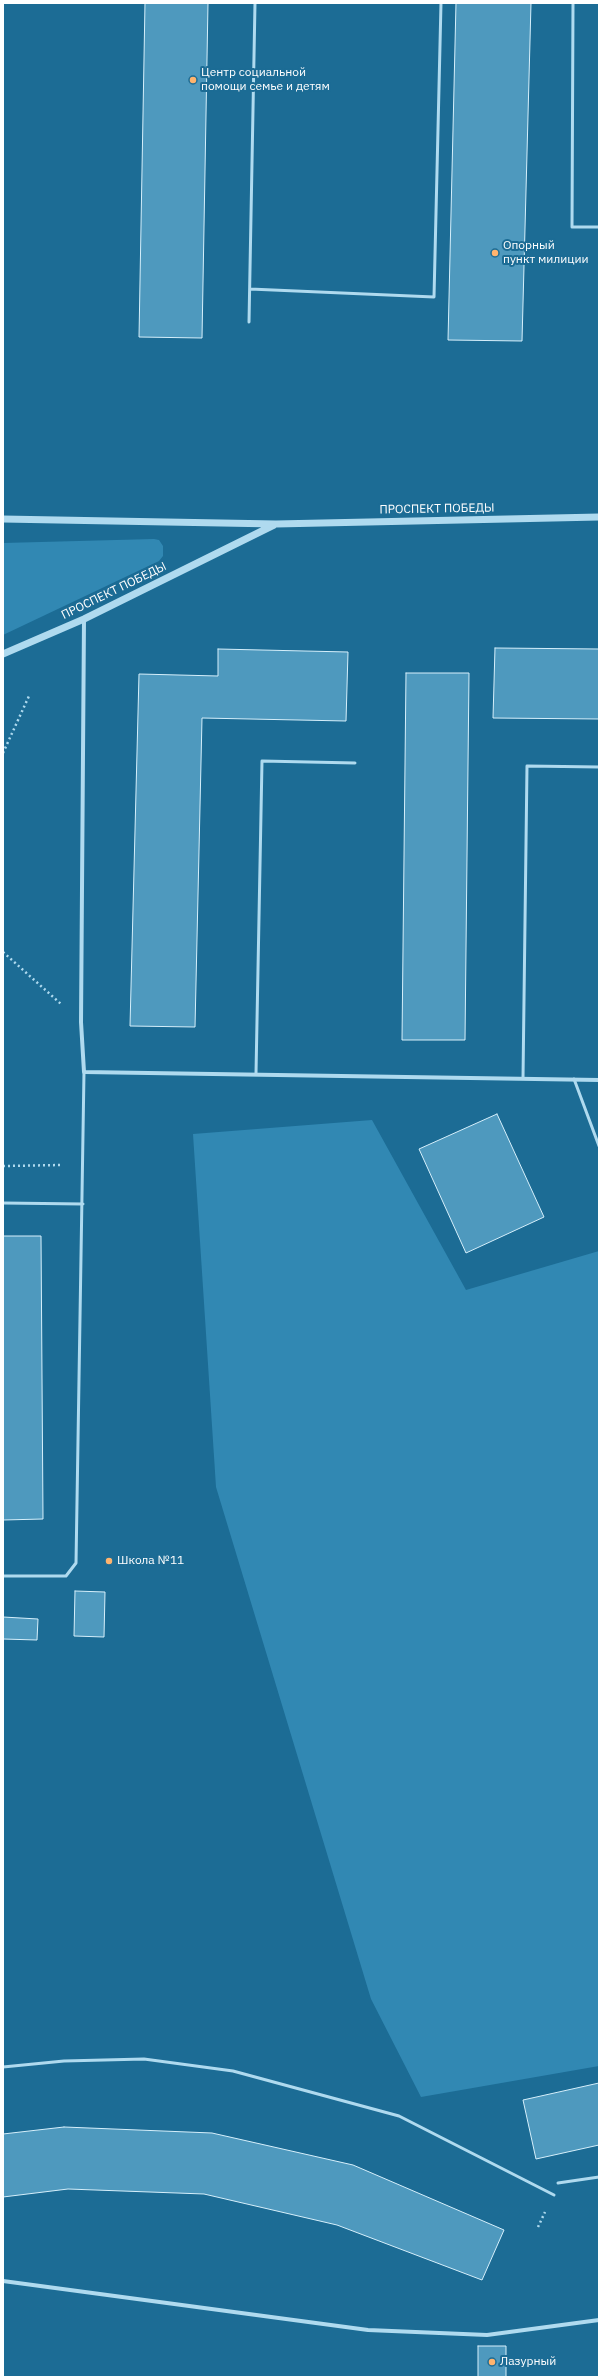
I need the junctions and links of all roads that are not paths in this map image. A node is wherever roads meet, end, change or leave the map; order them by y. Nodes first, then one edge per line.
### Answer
1 (256, 3) edge
2 (440, 3) edge
3 (573, 3) edge
4 (599, 227) edge
5 (250, 289) junction
6 (249, 322) dead end
7 (599, 516) edge
8 (3, 520) edge
9 (276, 524) junction
10 (84, 618) junction
11 (3, 654) edge
12 (355, 763) dead end
13 (599, 767) edge
14 (84, 1072) junction
15 (256, 1073) junction
16 (523, 1078) junction
17 (574, 1079) junction
18 (599, 1080) edge
19 (599, 1146) edge
20 (3, 1203) edge
21 (83, 1204) junction
22 (3, 1576) edge
23 (3, 2067) edge
24 (599, 2177) edge
25 (558, 2183) dead end
26 (554, 2195) dead end
27 (3, 2281) edge
28 (599, 2320) edge

1 - 5 lane
2 - 5 lane
3 - 4 lane
5 - 6 lane
7 - 9 street, ПРОСПЕКТ ПОБЕДЫ
8 - 9 street, ПРОСПЕКТ ПОБЕДЫ
9 - 10 street, ПРОСПЕКТ ПОБЕДЫ
10 - 11 street, ПРОСПЕКТ ПОБЕДЫ
10 - 14 street
12 - 15 lane
13 - 16 lane
14 - 15 street
14 - 21 lane
15 - 16 street
16 - 17 street
17 - 18 street
17 - 19 lane
20 - 21 lane
21 - 22 lane
23 - 26 lane
24 - 25 lane
27 - 28 street

